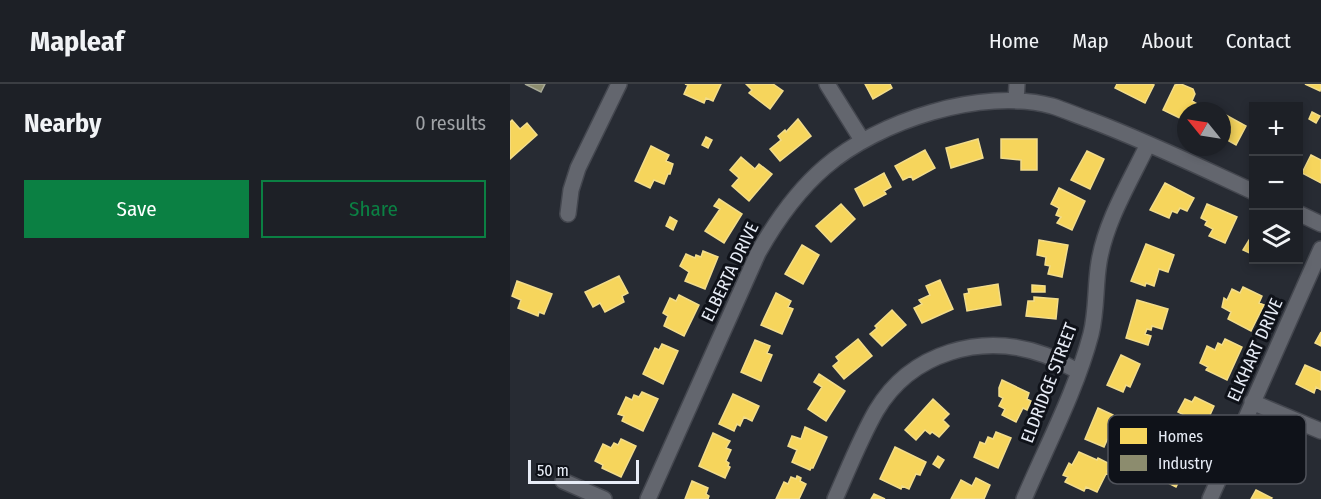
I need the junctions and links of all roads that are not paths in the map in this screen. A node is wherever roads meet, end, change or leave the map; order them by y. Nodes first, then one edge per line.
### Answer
1 (619, 84) edge
2 (827, 84) edge
3 (1017, 84) edge
4 (1016, 100) junction
5 (862, 140) junction
6 (1148, 144) junction
7 (1249, 190) edge
8 (568, 214) dead end
9 (1303, 215) edge
10 (1321, 224) edge
11 (1321, 249) edge
12 (1078, 371) junction
13 (1252, 402) junction
14 (1246, 415) edge
15 (1283, 415) edge
16 (1306, 425) edge
17 (1321, 431) edge
18 (562, 481) dead end
19 (1216, 484) edge
20 (604, 499) edge
21 (648, 499) edge
22 (835, 499) edge
23 (1023, 499) edge
24 (1210, 499) edge

1 - 8 street
2 - 5 street
3 - 4 street
4 - 5 street, ELBERTA DRIVE
4 - 6 street, ELBERTA DRIVE
5 - 21 street, ELBERTA DRIVE
6 - 7 street, ELBERTA DRIVE
6 - 12 street, ELDRIDGE STREET
9 - 10 street
11 - 13 street, ELKHART DRIVE
12 - 22 street
12 - 23 street, ELDRIDGE STREET
13 - 14 street, ELKHART DRIVE
13 - 15 street
16 - 17 street
18 - 20 street
19 - 24 street, ELKHART DRIVE

